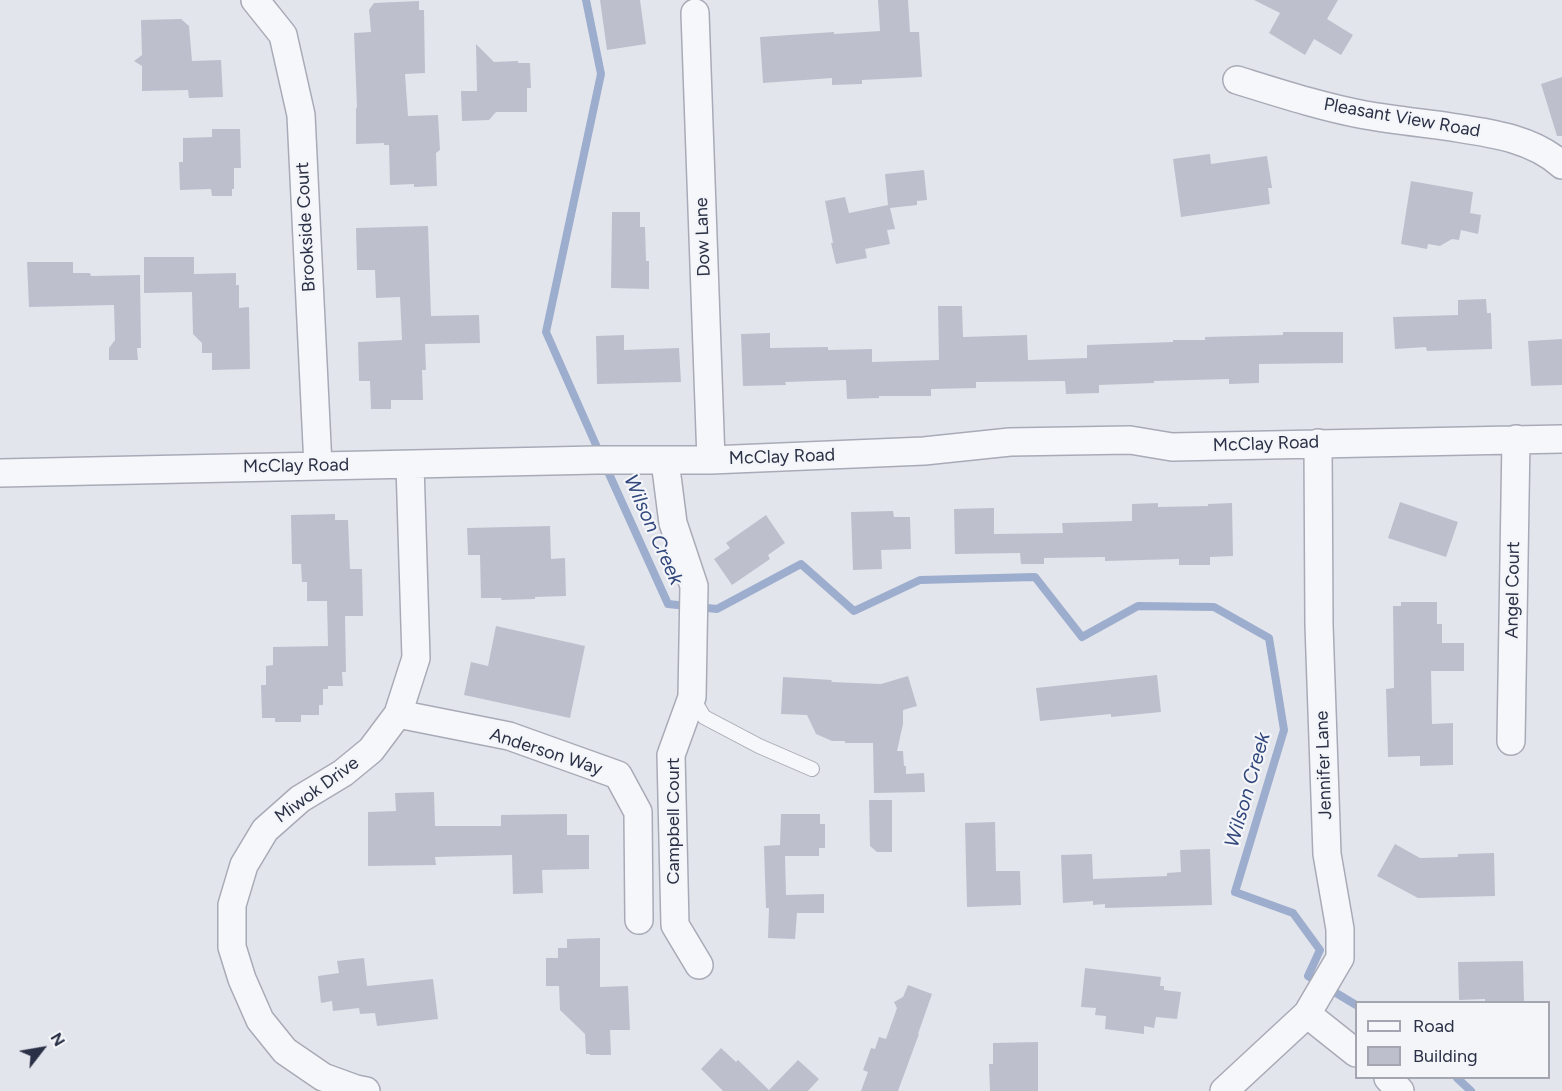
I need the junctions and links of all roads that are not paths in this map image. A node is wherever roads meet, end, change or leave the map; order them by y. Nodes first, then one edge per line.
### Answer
1 (255, 0) edge
2 (695, 13) dead end
3 (1237, 80) dead end
4 (1562, 165) edge
5 (1562, 438) edge
6 (1516, 439) junction
7 (1318, 443) junction
8 (711, 460) junction
9 (665, 461) junction
10 (410, 465) junction
11 (318, 466) junction
12 (0, 473) edge
13 (692, 697) junction
14 (398, 714) junction
15 (1511, 741) dead end
16 (812, 769) dead end
17 (639, 920) dead end
18 (699, 964) dead end
19 (1310, 1008) junction
20 (1355, 1052) edge
21 (1391, 1079) edge
22 (366, 1091) edge
23 (1224, 1091) edge
24 (1400, 1091) edge

1 - 11 street, Brookside Court
2 - 8 street, Dow Lane
3 - 4 street, Pleasant View Road
5 - 6 street, McClay Road
6 - 7 street, McClay Road
6 - 15 street, Angel Court
7 - 8 street, McClay Road
7 - 19 street, Jennifer Lane
8 - 9 street, McClay Road
9 - 10 street, McClay Road
9 - 13 street, Campbell Court
10 - 11 street, McClay Road
10 - 14 street, Miwok Drive
11 - 12 street, McClay Road
13 - 16 lane
13 - 18 street, Campbell Court
14 - 17 street, Anderson Way
14 - 22 street, Miwok Drive
19 - 20 street
19 - 23 street, Jennifer Lane
21 - 24 street

